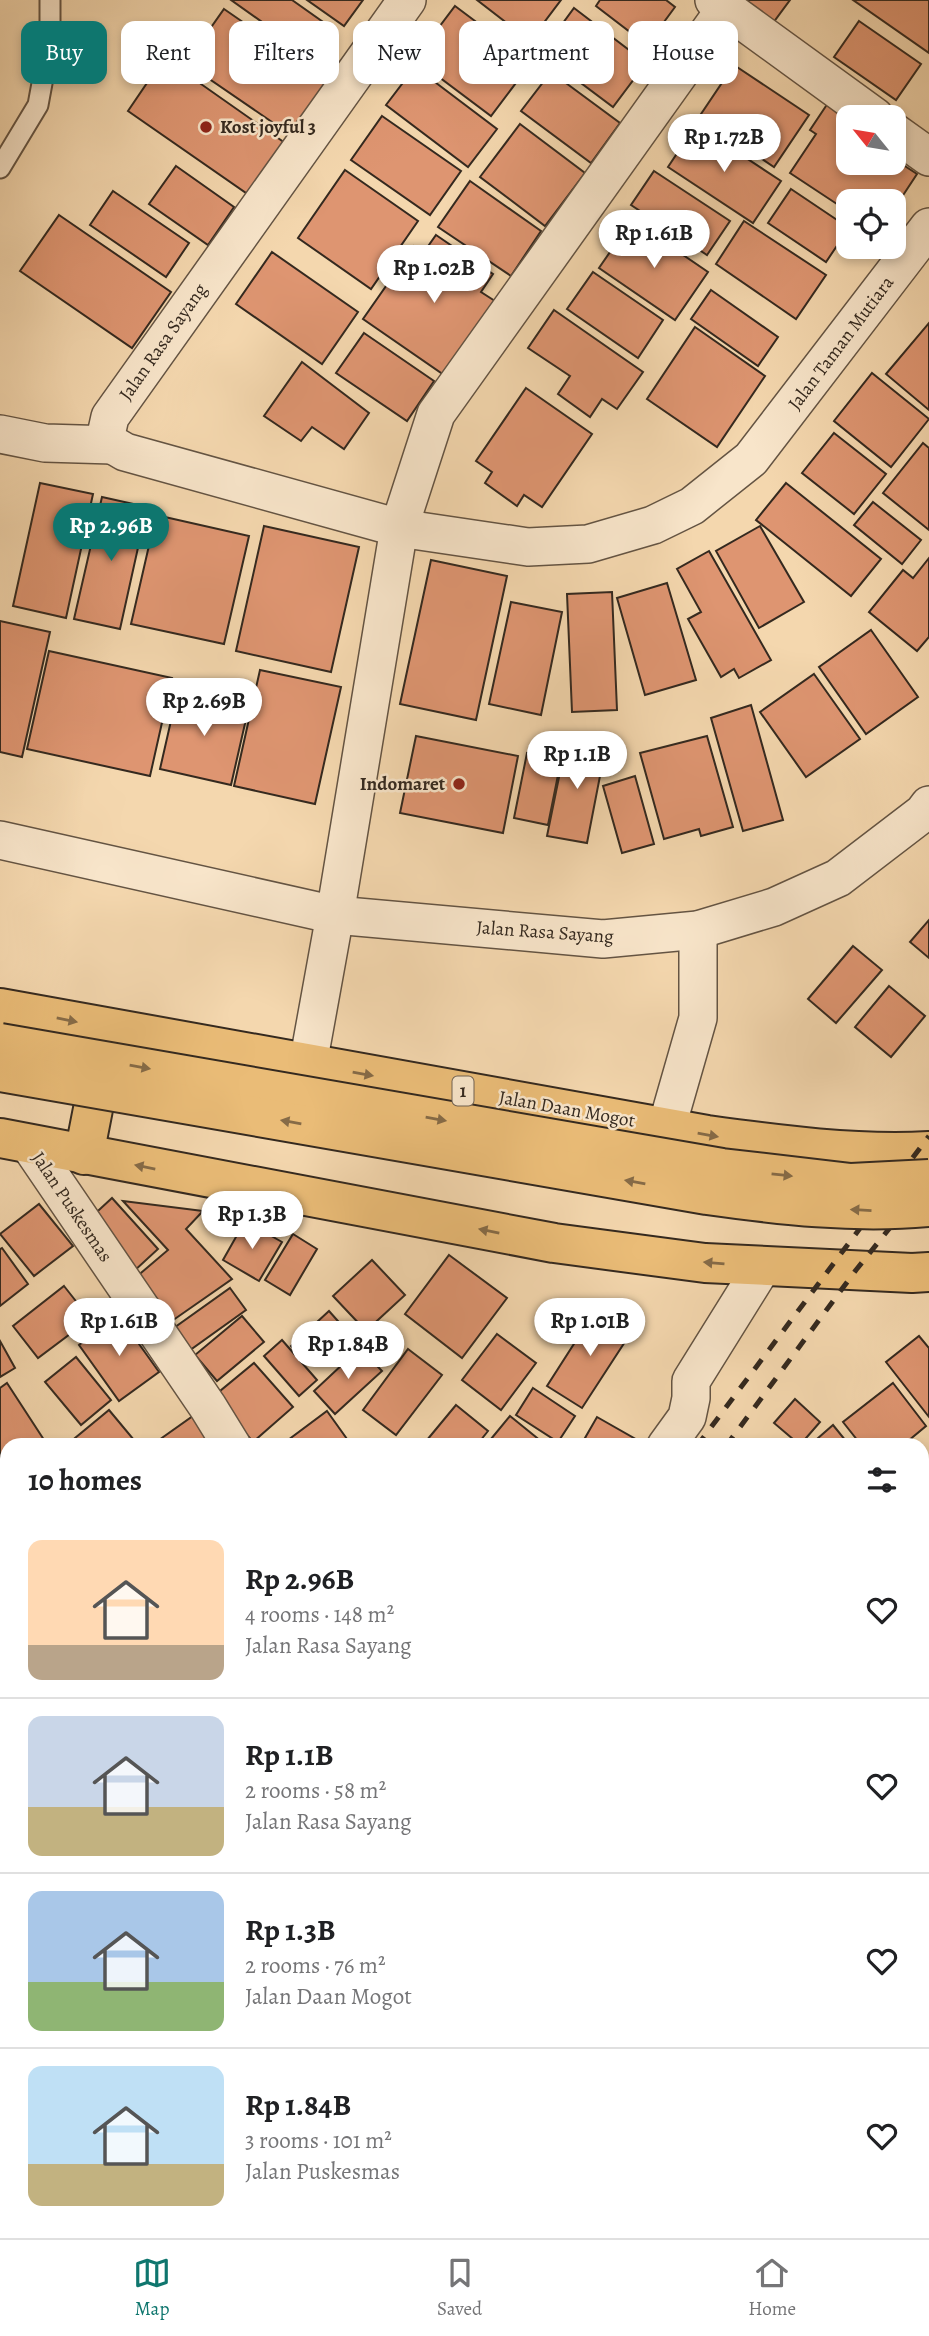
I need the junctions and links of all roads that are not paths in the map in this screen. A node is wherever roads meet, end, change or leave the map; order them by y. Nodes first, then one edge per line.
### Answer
1 (50, 0) edge
2 (407, 0) edge
3 (720, 4) edge
4 (859, 105) edge
5 (906, 140) edge
6 (929, 157) edge
7 (0, 168) edge
8 (929, 227) edge
9 (0, 434) edge
10 (113, 445) junction
11 (399, 528) junction
12 (929, 805) edge
13 (0, 840) edge
14 (335, 915) junction
15 (698, 930) junction
16 (0, 1008) edge
17 (108, 1028) junction
18 (0, 1043) edge
19 (308, 1064) junction
20 (0, 1072) edge
21 (667, 1126) junction
22 (15, 1141) edge
23 (929, 1151) edge
24 (85, 1155) junction
25 (929, 1179) edge
26 (929, 1207) edge
27 (762, 1267) junction
28 (929, 1272) edge
29 (227, 1438) edge
30 (672, 1438) edge

1 - 7 lane
2 - 10 street, Jalan Rasa Sayang
3 - 4 street
3 - 11 street
5 - 6 street
8 - 11 street, Jalan Taman Mutiara
9 - 10 street
10 - 11 street
11 - 14 street
12 - 15 street, Jalan Rasa Sayang
13 - 14 street, Jalan Rasa Sayang
14 - 15 street, Jalan Rasa Sayang
14 - 19 street
15 - 21 street
16 -> 17 highway, Jalan Daan Mogot / 1
17 - 19 highway, Jalan Daan Mogot / 1
17 - 24 highway
18 -> 25 highway, Jalan Daan Mogot / 1, bridge
19 -> 21 highway, Jalan Daan Mogot / 1
26 -> 20 highway, bridge
21 -> 23 highway, Jalan Daan Mogot / 1
22 - 24 highway
22 - 29 street, Jalan Puskesmas
27 -> 24 highway
27 - 28 highway
27 - 30 street

